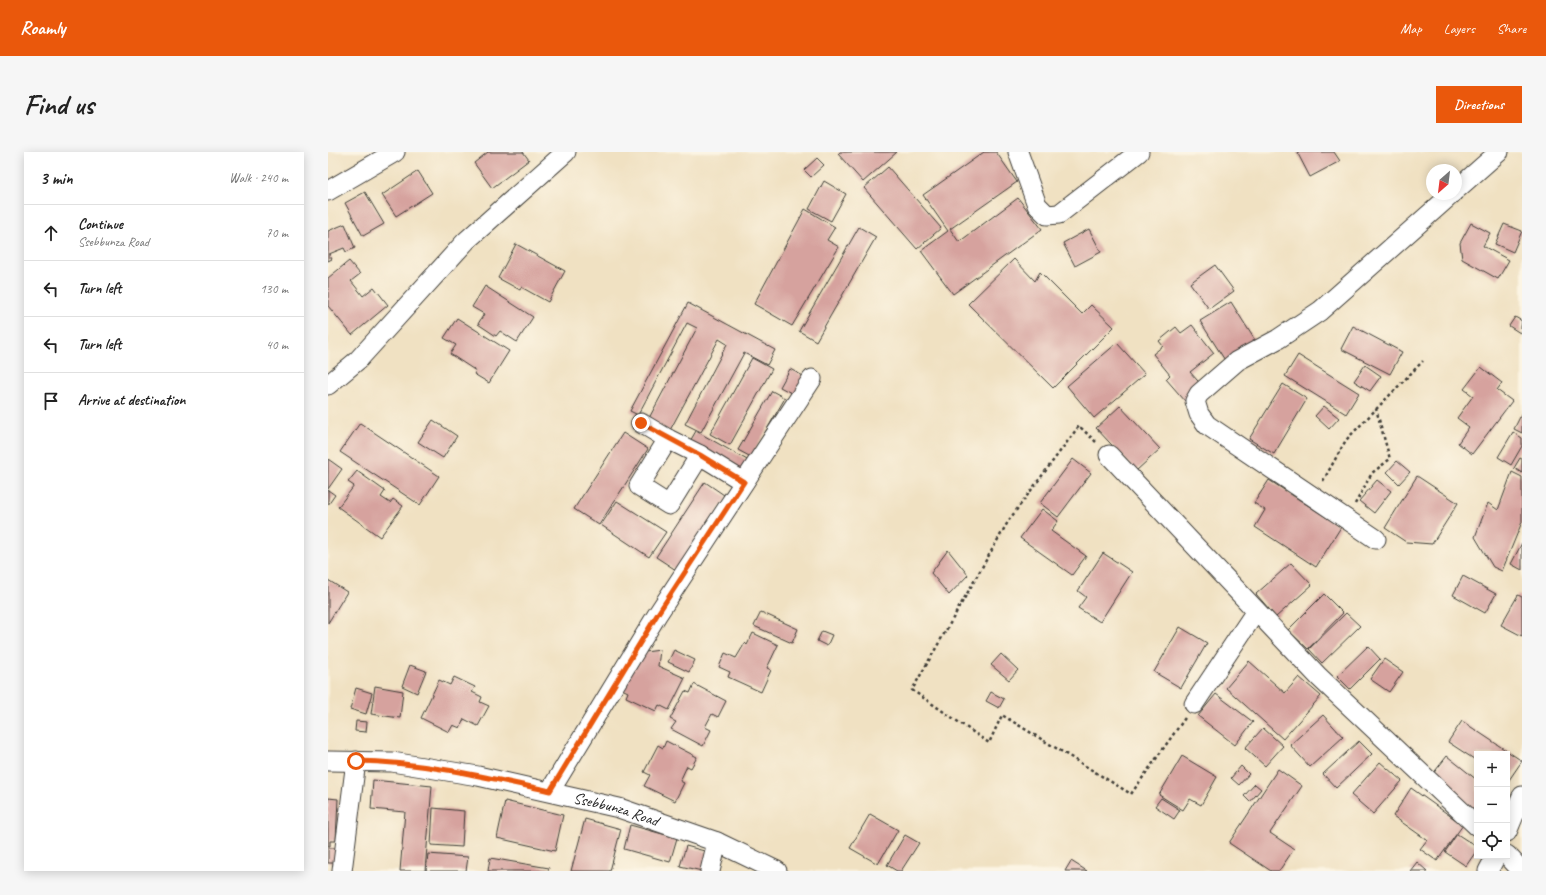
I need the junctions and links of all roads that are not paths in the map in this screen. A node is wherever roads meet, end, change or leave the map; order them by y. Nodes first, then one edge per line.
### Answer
1 (394, 152) edge
2 (566, 152) edge
3 (1018, 152) edge
4 (1139, 152) edge
5 (1499, 152) edge
6 (1462, 185) edge
7 (335, 187) edge
8 (1445, 200) edge
9 (812, 379) dead end
10 (328, 385) edge
11 (641, 423) dead end
12 (668, 439) junction
13 (700, 455) junction
14 (1109, 455) road end
15 (744, 482) junction
16 (1376, 539) dead end
17 (1256, 611) junction
18 (1194, 704) road end
19 (328, 761) edge
20 (356, 761) junction
21 (550, 791) junction
22 (1522, 796) edge
23 (1474, 823) edge
24 (1510, 825) edge
25 (717, 842) junction
26 (1510, 858) edge
27 (1494, 859) edge
28 (342, 871) edge
29 (710, 871) edge
30 (777, 871) edge
31 (1488, 871) edge
32 (1522, 871) edge

1 - 7 street
2 - 10 street
3 - 4 street
5 - 6 street
8 - 16 street
9 - 15 street
11 - 12 street
12 - 13 street
12 - 13 street
13 - 15 street
14 - 17 street
15 - 21 street
17 - 18 street
17 - 23 street
19 - 20 street, Ssebbunza Road
20 - 21 street, Ssebbunza Road
20 - 28 street
21 - 25 street, Ssebbunza Road
22 - 24 street
25 - 29 street
25 - 30 street, Ssebbunza Road
26 - 32 street
27 - 31 street

